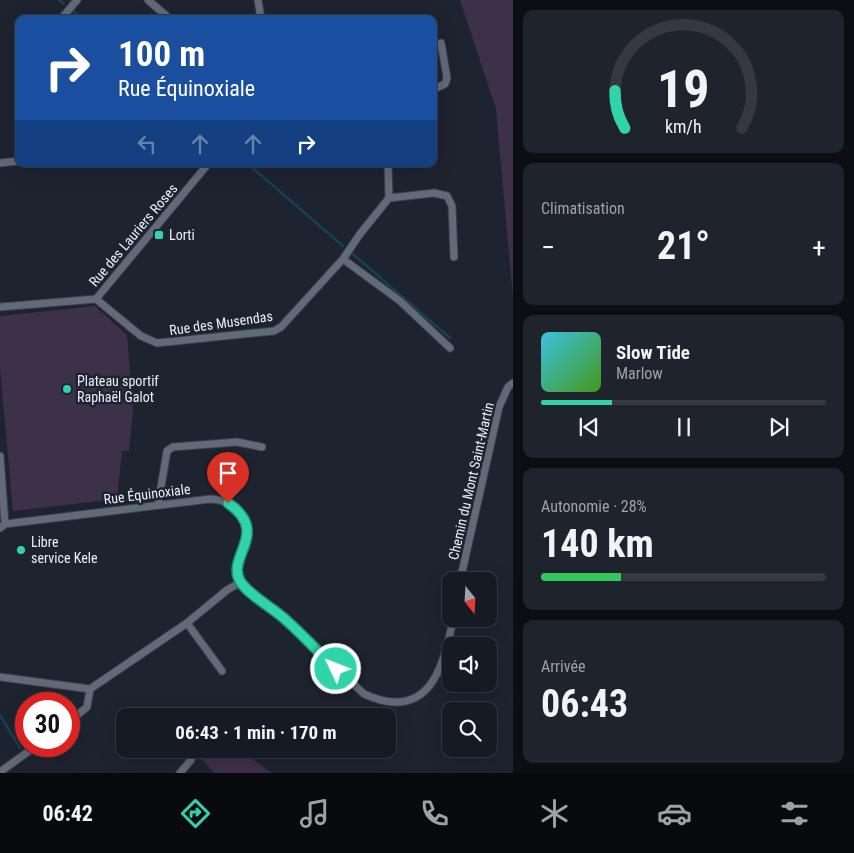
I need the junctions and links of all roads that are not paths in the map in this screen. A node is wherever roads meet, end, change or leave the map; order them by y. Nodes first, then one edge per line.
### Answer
1 (77, 0) edge
2 (148, 0) edge
3 (258, 0) edge
4 (64, 15) edge
5 (165, 15) edge
6 (260, 15) edge
7 (441, 44) dead end
8 (437, 87) edge
9 (15, 161) edge
10 (0, 162) edge
11 (206, 167) edge
12 (388, 167) edge
13 (390, 198) junction
14 (454, 257) dead end
15 (343, 259) junction
16 (96, 299) junction
17 (0, 307) edge
18 (450, 348) dead end
19 (510, 385) edge
20 (262, 447) dead end
21 (0, 456) edge
22 (158, 505) junction
23 (2, 526) edge
24 (462, 572) edge
25 (241, 582) junction
26 (187, 623) junction
27 (451, 628) edge
28 (222, 671) dead end
29 (0, 677) edge
30 (90, 690) junction
31 (80, 713) edge
32 (21, 757) edge
33 (191, 760) dead end
34 (0, 772) edge
35 (180, 773) edge

1 - 4 street
2 - 5 street
3 - 6 street
7 - 8 street
9 - 10 street
11 - 16 street, Rue des Lauriers Roses
12 - 13 street
13 - 14 street
13 - 15 street, Rue des Musendas
15 - 16 street, Rue des Musendas
15 - 18 street
16 - 17 street
19 - 24 street, Chemin du Mont Saint-Martin
20 - 22 street
21 - 23 street
22 - 23 street, Rue Équinoxiale
22 - 25 street, Rue Équinoxiale
25 - 26 street
25 - 27 street
26 - 28 street
26 - 30 street
29 - 30 street
30 - 31 street
32 - 34 street
33 - 35 street

